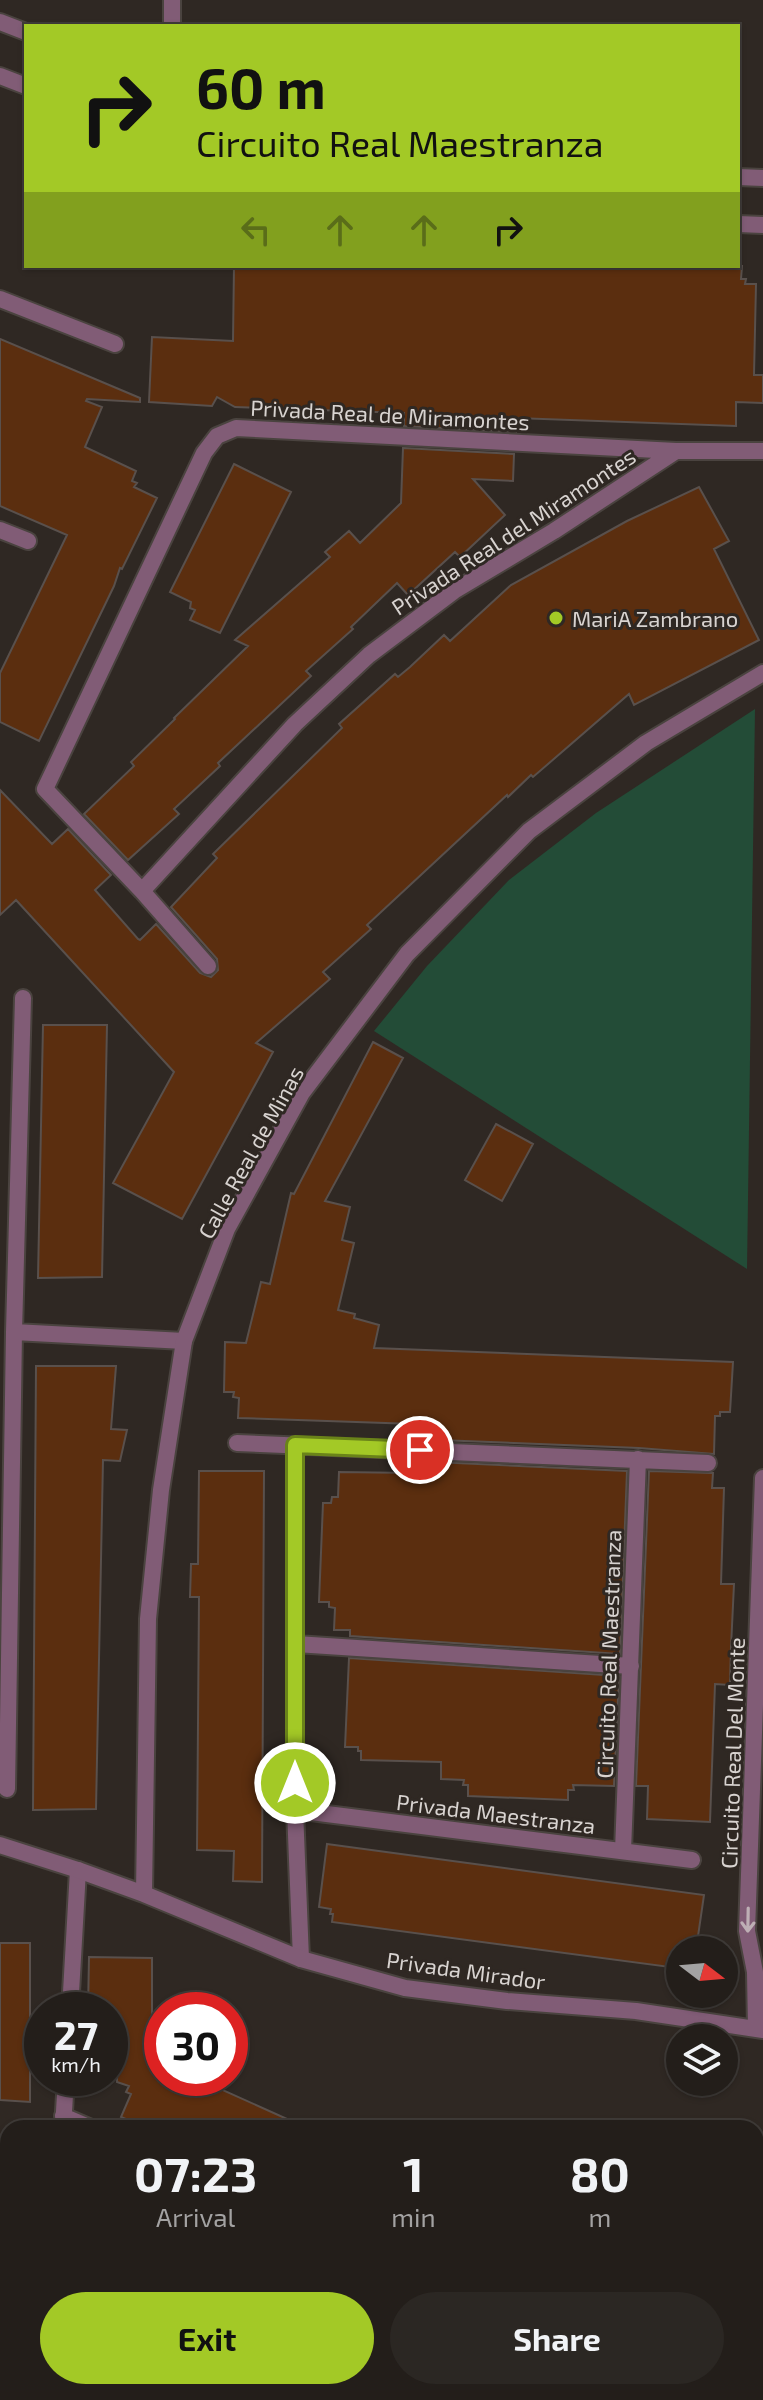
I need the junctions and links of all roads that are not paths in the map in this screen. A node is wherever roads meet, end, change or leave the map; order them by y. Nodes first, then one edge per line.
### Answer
1 (172, 0) edge
2 (0, 22) edge
3 (172, 24) edge
4 (24, 31) edge
5 (0, 76) edge
6 (24, 85) edge
7 (740, 177) edge
8 (763, 178) edge
9 (740, 224) edge
10 (763, 225) edge
11 (0, 299) edge
12 (115, 344) dead end
13 (676, 451) junction
14 (763, 451) edge
15 (0, 530) edge
16 (28, 541) dead end
17 (763, 673) edge
18 (142, 891) junction
19 (208, 966) dead end
20 (23, 998) dead end
21 (14, 1332) junction
22 (184, 1341) junction
23 (237, 1443) dead end
24 (295, 1445) junction
25 (638, 1459) junction
26 (708, 1463) dead end
27 (763, 1478) edge
28 (296, 1644) junction
29 (631, 1666) junction
30 (7, 1789) dead end
31 (295, 1810) junction
32 (0, 1845) edge
33 (623, 1851) junction
34 (692, 1860) dead end
35 (78, 1870) junction
36 (144, 1894) junction
37 (301, 1959) junction
38 (71, 1992) edge
39 (759, 2029) edge
40 (65, 2096) edge
41 (63, 2120) edge

1 - 3 street
2 - 4 street
5 - 6 street
7 - 8 street
9 - 10 street
11 - 12 street
13 - 14 street, Privada Real de Miramontes
13 - 18 street, Privada Real del Miramontes
13 - 18 street, Privada Real de Miramontes
15 - 16 street
17 - 22 street, Calle Real de Minas
18 - 19 street
20 - 21 street
21 - 22 street
21 - 30 street
22 - 36 street, Calle Real de Minas
23 - 24 street
24 - 25 street
24 - 28 street
25 - 26 street
25 - 29 street, Circuito Real Maestranza
27 -> 39 street, Circuito Real Del Monte
28 - 29 street
28 - 31 street
29 - 33 street, Circuito Real Maestranza
31 - 33 street, Privada Maestranza
31 - 37 street
32 - 35 street, Privada Mirador
33 - 34 street, Privada Maestranza
35 - 36 street, Privada Mirador
35 - 38 street
36 - 37 street, Privada Mirador
37 - 39 street, Privada Mirador
40 - 41 street

